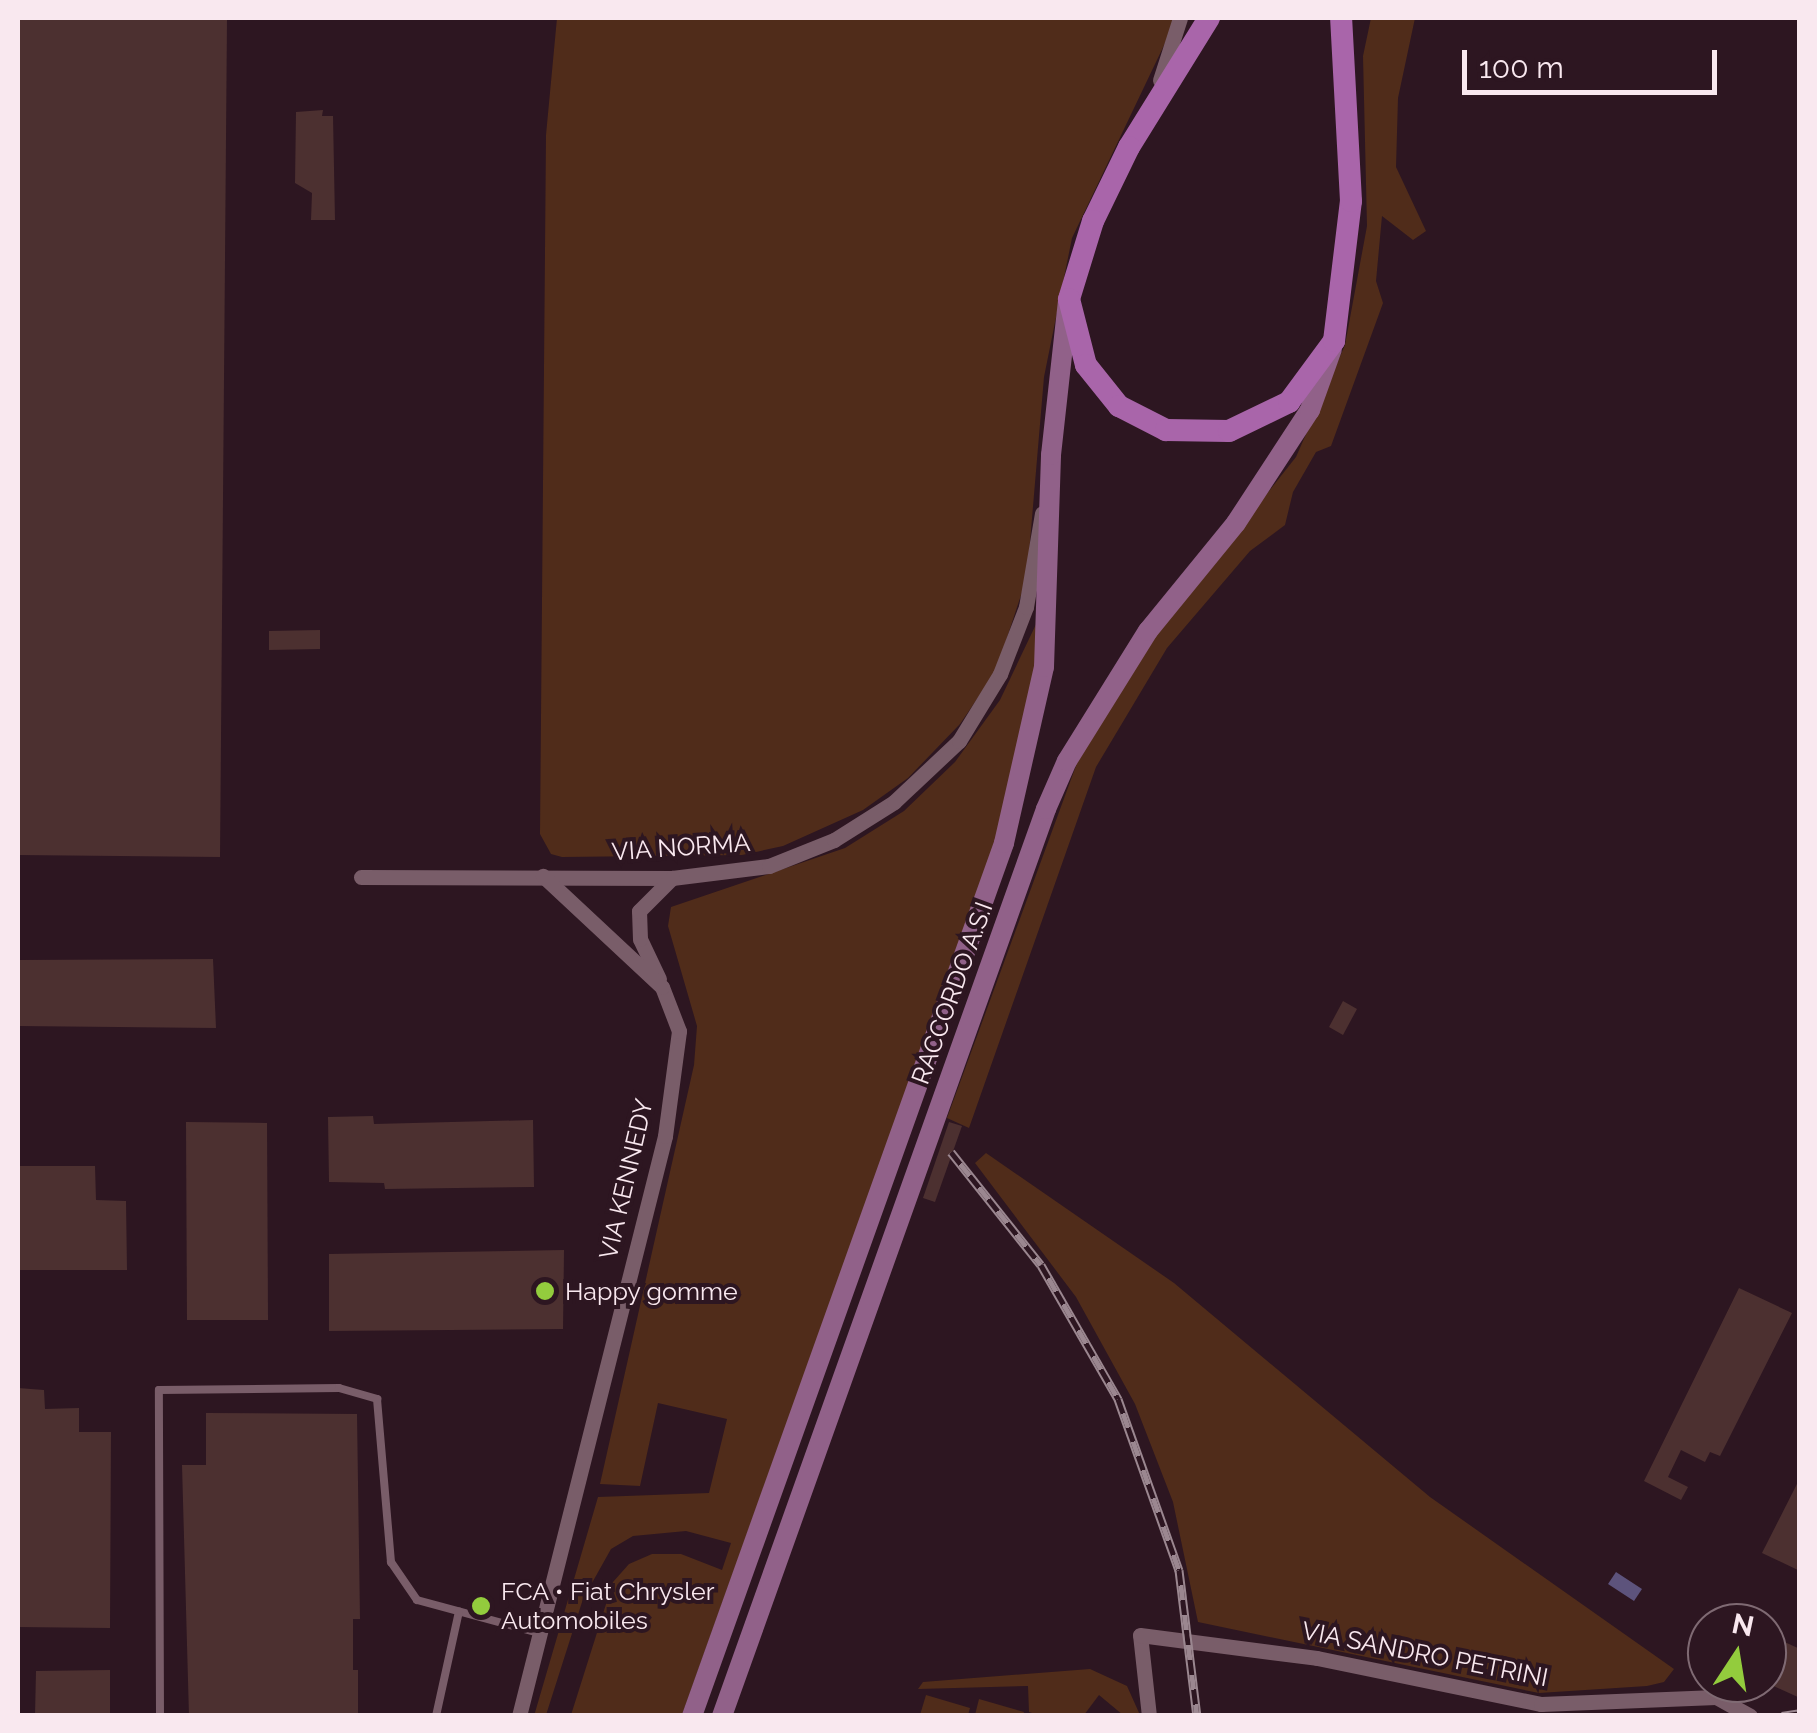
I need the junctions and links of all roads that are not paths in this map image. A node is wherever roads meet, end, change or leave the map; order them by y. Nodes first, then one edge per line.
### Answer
1 (1180, 18) edge
2 (1209, 18) edge
3 (1343, 20) edge
4 (1129, 147) junction
5 (1069, 298) junction
6 (1334, 341) junction
7 (1051, 454) junction
8 (543, 876) junction
9 (361, 877) dead end
10 (672, 878) junction
11 (662, 987) junction
12 (458, 1611) junction
13 (538, 1633) junction
14 (160, 1716) edge
15 (436, 1716) edge
16 (519, 1716) edge
17 (692, 1716) edge
18 (722, 1716) edge
19 (1148, 1716) edge
20 (1750, 1716) edge

1 - 4 street
2 - 4 main road
3 - 6 main road
4 - 5 main road
5 - 6 main road
5 - 7 street, RACCORDO A.S.I
6 - 18 street, RACCORDO A.S.I
7 - 10 street, VIA NORMA
7 - 17 street, RACCORDO A.S.I
8 - 9 street, VIA NORMA
8 - 10 street, VIA NORMA
8 - 11 street, VIA KENNEDY
10 - 11 street
11 - 13 street, VIA KENNEDY
12 - 13 lane
12 - 14 lane
12 - 15 lane
13 - 16 street, VIA KENNEDY
19 - 20 street, VIA SANDRO PETRINI

